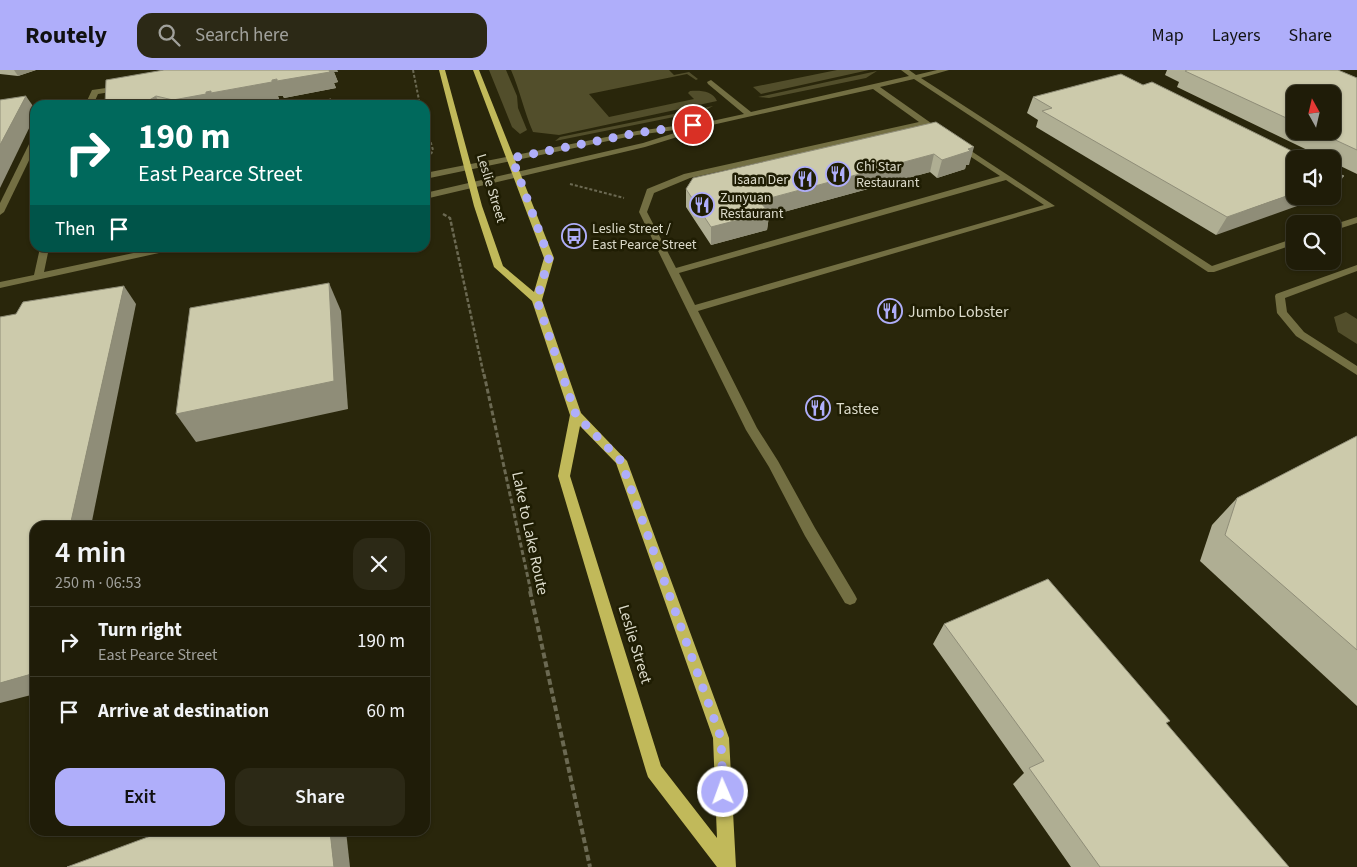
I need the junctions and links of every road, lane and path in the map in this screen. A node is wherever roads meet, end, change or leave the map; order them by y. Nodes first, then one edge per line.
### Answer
1 (413, 70) edge
2 (442, 70) edge
3 (476, 70) edge
4 (904, 70) edge
5 (946, 70) edge
6 (915, 77) junction
7 (712, 82) dead end
8 (132, 86) edge
9 (874, 86) junction
10 (91, 100) edge
11 (419, 100) edge
12 (749, 114) junction
13 (712, 122) junction
14 (925, 123) junction
15 (934, 128) edge
16 (950, 139) edge
17 (430, 140) edge
18 (30, 150) edge
19 (430, 156) edge
20 (512, 158) junction
21 (468, 166) junction
22 (430, 175) edge
23 (518, 175) junction
24 (1007, 177) junction
25 (473, 184) junction
26 (568, 184) dead end
27 (430, 195) edge
28 (646, 203) junction
29 (438, 211) dead end
30 (0, 212) edge
31 (1357, 220) edge
32 (1341, 225) edge
33 (1286, 244) edge
34 (43, 252) edge
35 (150, 252) edge
36 (1357, 268) edge
37 (674, 272) junction
38 (38, 277) junction
39 (0, 285) edge
40 (537, 300) junction
41 (692, 309) junction
42 (1357, 371) edge
43 (576, 415) junction
44 (850, 599) dead end
45 (726, 866) edge
46 (590, 867) edge

1 - 11 path
2 - 21 main road, Leslie Street
3 - 20 main road, Leslie Street
4 - 6 street
5 - 6 street
6 - 9 street
6 - 33 street
7 - 12 street
8 - 10 street
9 - 12 street
9 - 14 street
12 - 13 street
13 - 20 street
13 - 23 street
14 - 15 street
14 - 28 street
16 - 24 street
17 - 19 path
18 - 30 street
20 - 21 street
20 - 23 main road, Leslie Street
21 - 22 street
21 - 25 main road, Leslie Street
23 - 25 street
23 - 40 main road, Leslie Street
24 - 37 street
24 - 41 street
25 - 27 street
25 - 40 main road, Leslie Street
26 - 28 path
28 - 37 street
29 - 46 path, Lake to Lake Route
31 - 32 street
34 - 38 street
35 - 38 street
36 - 42 street
37 - 41 street
38 - 39 street
40 - 43 main road, Leslie Street
41 - 44 street
43 - 45 main road, Leslie Street
43 - 45 main road, Leslie Street

